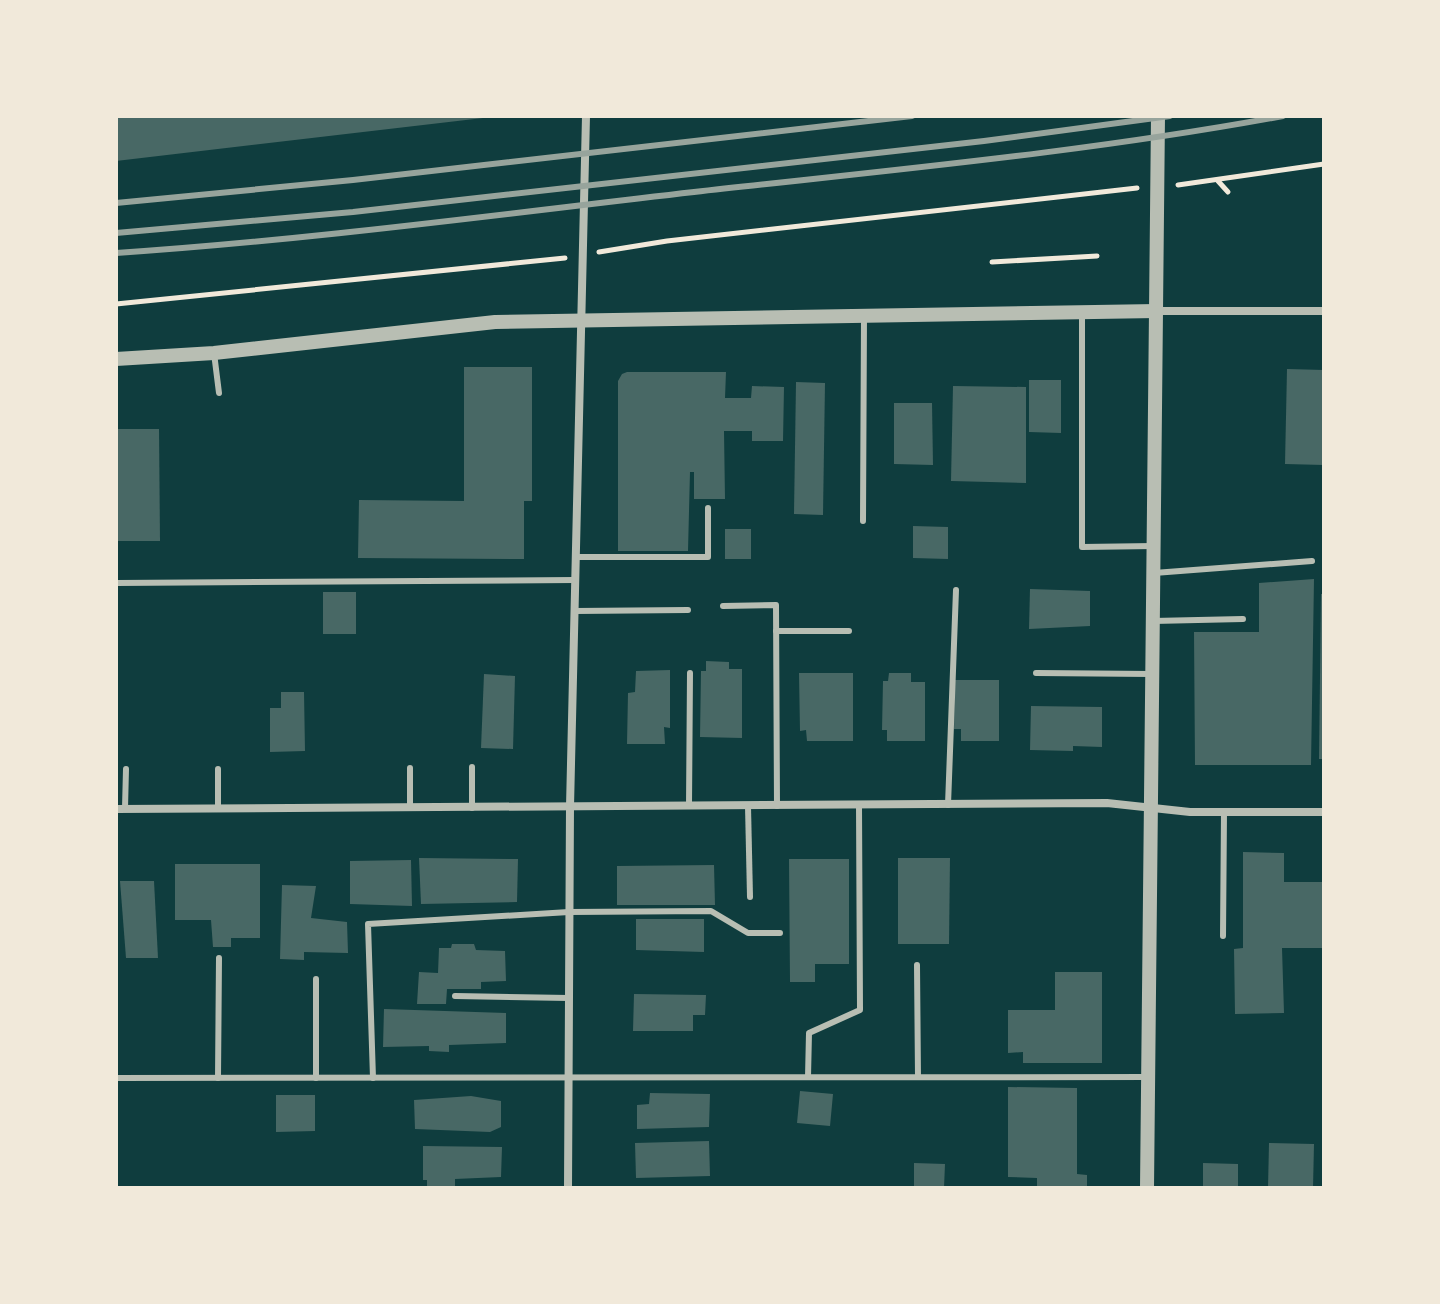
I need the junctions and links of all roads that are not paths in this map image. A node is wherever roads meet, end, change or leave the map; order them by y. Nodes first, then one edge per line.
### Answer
1 (586, 116) edge
2 (1158, 116) edge
3 (1157, 311) junction
4 (1324, 311) edge
5 (1082, 312) junction
6 (864, 316) junction
7 (582, 321) junction
8 (214, 353) junction
9 (116, 359) edge
10 (219, 393) dead end
11 (708, 508) dead end
12 (863, 521) dead end
13 (1154, 546) junction
14 (576, 557) junction
15 (1312, 561) dead end
16 (1154, 573) junction
17 (575, 580) junction
18 (116, 583) edge
19 (956, 590) dead end
20 (723, 606) dead end
21 (688, 610) dead end
22 (575, 611) junction
23 (1243, 619) dead end
24 (1153, 621) junction
25 (776, 631) junction
26 (849, 631) dead end
27 (690, 673) dead end
28 (1036, 673) dead end
29 (1152, 674) junction
30 (472, 767) dead end
31 (410, 768) dead end
32 (126, 769) dead end
33 (218, 769) dead end
34 (859, 805) junction
35 (948, 805) junction
36 (689, 806) junction
37 (748, 806) junction
38 (777, 806) junction
39 (570, 807) junction
40 (121, 808) edge
41 (218, 808) junction
42 (410, 808) junction
43 (472, 808) junction
44 (1150, 808) junction
45 (1224, 812) junction
46 (1324, 812) edge
47 (750, 897) dead end
48 (569, 912) junction
49 (780, 933) dead end
50 (1223, 936) dead end
51 (219, 958) dead end
52 (917, 965) dead end
53 (316, 979) dead end
54 (455, 996) dead end
55 (569, 998) junction
56 (808, 1077) junction
57 (918, 1077) junction
58 (1148, 1077) junction
59 (116, 1078) edge
60 (218, 1078) junction
61 (316, 1078) junction
62 (373, 1078) junction
63 (568, 1078) junction
64 (568, 1188) edge
65 (1147, 1188) edge

1 - 7 street
2 - 3 street
3 - 4 street
3 - 5 street
3 - 13 street
5 - 6 street
5 - 13 lane
6 - 7 street
6 - 12 lane
7 - 8 street
7 - 14 street
8 - 9 street
8 - 10 lane
11 - 14 lane
13 - 16 street
14 - 17 street
15 - 16 lane
16 - 24 street
17 - 18 lane
17 - 22 street
19 - 35 lane
20 - 25 lane
21 - 22 lane
22 - 39 street
23 - 24 lane
24 - 29 street
25 - 26 lane
25 - 38 lane
27 - 36 lane
28 - 29 lane
29 - 44 street
30 - 43 lane
31 - 42 lane
32 - 40 lane
33 - 41 lane
34 - 35 street
34 - 38 street
34 - 56 lane
35 - 44 street
36 - 37 street
36 - 39 street
37 - 38 street
37 - 47 lane
39 - 43 street
39 - 48 street
40 - 41 street
41 - 42 street
42 - 43 street
44 - 45 street
44 - 58 street
45 - 46 street
45 - 50 lane
48 - 49 lane
48 - 55 street
48 - 62 lane
51 - 60 lane
52 - 57 lane
53 - 61 lane
54 - 55 lane
55 - 63 street
56 - 57 lane
56 - 63 lane
57 - 58 lane
58 - 65 street
59 - 60 lane
60 - 61 lane
61 - 62 lane
62 - 63 lane
63 - 64 street

